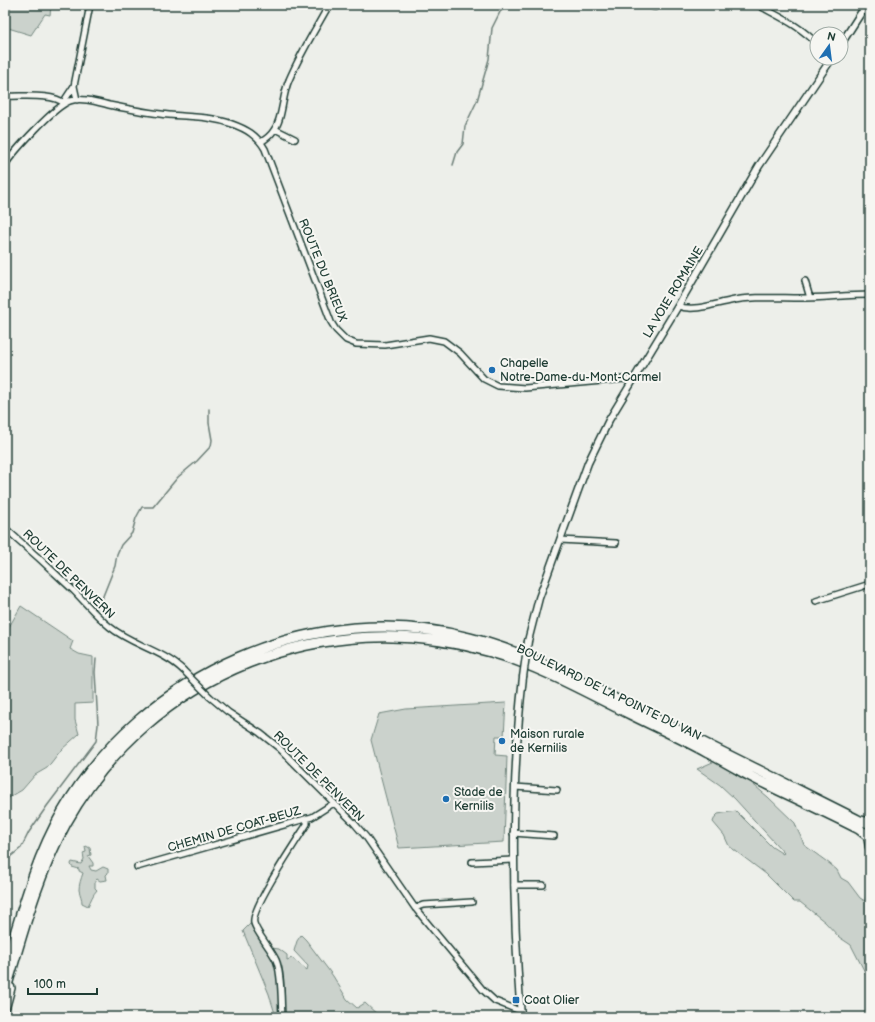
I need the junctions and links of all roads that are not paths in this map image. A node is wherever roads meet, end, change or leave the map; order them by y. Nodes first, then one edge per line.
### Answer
1 (90, 5) edge
2 (329, 5) edge
3 (661, 5) edge
4 (758, 5) edge
5 (866, 5) edge
6 (651, 6) edge
7 (849, 32) edge
8 (809, 36) edge
9 (825, 66) edge
10 (74, 86) junction
11 (70, 91) junction
12 (5, 96) edge
13 (75, 100) junction
14 (64, 103) junction
15 (276, 129) junction
16 (295, 139) dead end
17 (261, 142) junction
18 (5, 165) edge
19 (805, 280) dead end
20 (870, 295) edge
21 (810, 298) junction
22 (678, 306) junction
23 (632, 381) junction
24 (5, 528) edge
25 (560, 540) junction
26 (616, 543) dead end
27 (870, 584) edge
28 (816, 601) dead end
29 (515, 787) junction
30 (557, 790) dead end
31 (334, 803) junction
32 (307, 818) junction
33 (870, 823) edge
34 (513, 833) junction
35 (869, 833) edge
36 (554, 836) dead end
37 (870, 847) edge
38 (513, 860) junction
39 (472, 862) dead end
40 (137, 867) dead end
41 (514, 885) junction
42 (543, 885) dead end
43 (472, 902) dead end
44 (416, 908) junction
45 (22, 937) junction
46 (5, 967) edge
47 (5, 992) edge
48 (520, 1004) junction
49 (5, 1006) edge
50 (506, 1006) junction
51 (521, 1014) edge
52 (282, 1017) edge

1 - 10 street
2 - 15 street
3 - 6 street
4 - 8 street
5 - 7 street
9 - 22 street, LA VOIE ROMAINE
10 - 11 street
10 - 13 street
11 - 13 street
11 - 14 street
12 - 14 street
13 - 14 street, ROUTE DU BRIEUX
13 - 17 street, ROUTE DU BRIEUX
14 - 18 street, ROUTE DU BRIEUX
15 - 16 street
15 - 17 street
17 - 23 street, ROUTE DU BRIEUX
19 - 21 street
20 - 21 street
21 - 22 street
22 - 23 street, LA VOIE ROMAINE
23 - 25 street, LA VOIE ROMAINE
24 - 31 street, ROUTE DE PENVERN, bridge
25 - 26 street
25 - 29 street, LA VOIE ROMAINE, bridge
27 - 28 street
29 - 30 street
29 - 34 street
31 - 32 street, CHEMIN DE COAT-BEUZ
31 - 44 street, ROUTE DE PENVERN
32 - 40 street, CHEMIN DE COAT-BEUZ
32 - 52 street
33 - 46 highway, BOULEVARD DE LA POINTE DU VAN
34 - 36 street
34 - 38 street
35 - 37 main road
35 - 45 highway, BOULEVARD DE LA POINTE DU VAN
38 - 39 street
38 - 41 street
41 - 42 street
41 - 48 street
43 - 44 street
44 - 50 street, ROUTE DE PENVERN
45 - 47 highway, BOULEVARD DE LA POINTE DU VAN
45 - 49 highway
48 - 50 street
48 - 51 street
50 - 51 street, ROUTE DE PENVERN

